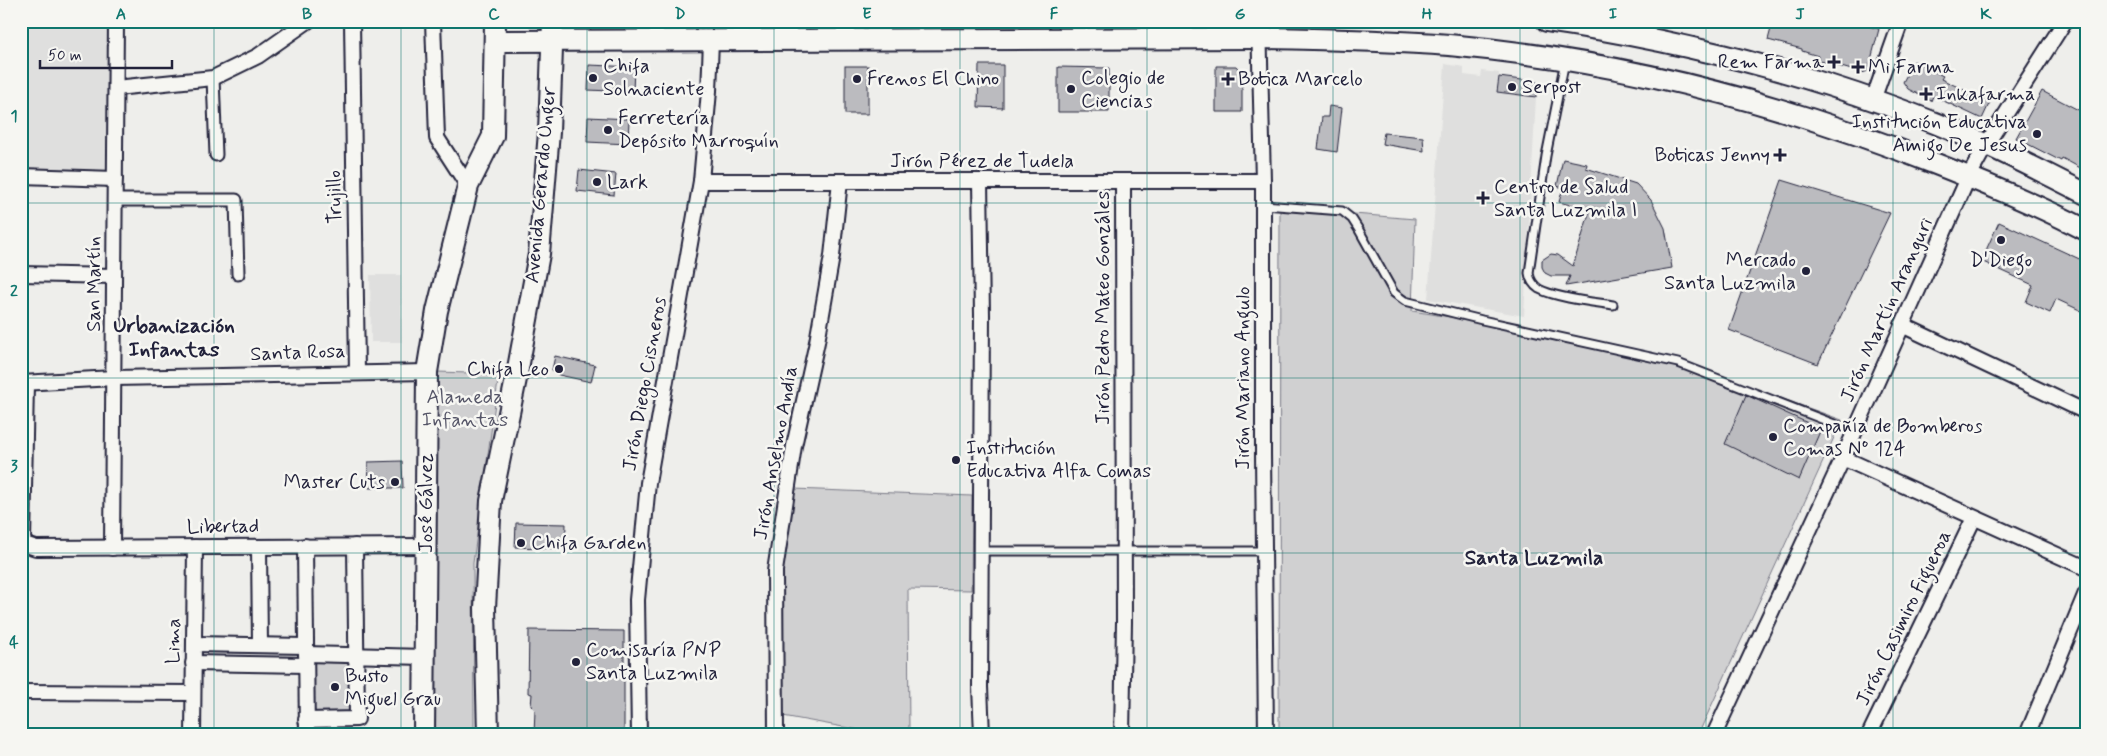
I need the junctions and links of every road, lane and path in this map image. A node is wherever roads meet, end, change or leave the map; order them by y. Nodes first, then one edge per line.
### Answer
1 (116, 21) edge
2 (308, 21) edge
3 (352, 21) edge
4 (433, 21) edge
5 (495, 21) edge
6 (1547, 21) edge
7 (1901, 21) edge
8 (2065, 21) edge
9 (1260, 30) edge
10 (552, 31) edge
11 (495, 41) junction
12 (710, 41) junction
13 (1565, 60) junction
14 (213, 78) junction
15 (116, 88) junction
16 (1873, 100) junction
17 (1986, 145) junction
18 (216, 155) dead end
19 (21, 176) edge
20 (1969, 176) junction
21 (115, 179) junction
22 (1263, 180) junction
23 (701, 181) junction
24 (840, 181) junction
25 (980, 181) junction
26 (1123, 181) junction
27 (468, 186) junction
28 (2086, 194) edge
29 (115, 200) junction
30 (1263, 205) junction
31 (2086, 230) edge
32 (21, 274) edge
33 (238, 274) dead end
34 (114, 276) junction
35 (1613, 306) dead end
36 (1902, 325) junction
37 (357, 372) junction
38 (427, 372) junction
39 (114, 378) junction
40 (24, 383) edge
41 (2086, 412) edge
42 (1854, 432) junction
43 (1843, 458) junction
44 (1974, 518) junction
45 (22, 543) edge
46 (304, 546) junction
47 (355, 546) junction
48 (426, 546) junction
49 (195, 547) junction
50 (259, 547) junction
51 (112, 548) junction
52 (1124, 550) junction
53 (980, 551) junction
54 (1264, 551) junction
55 (2086, 568) edge
56 (2086, 593) edge
57 (194, 644) junction
58 (260, 645) junction
59 (306, 655) junction
60 (356, 655) junction
61 (425, 656) junction
62 (194, 663) junction
63 (21, 692) edge
64 (193, 693) junction
65 (306, 720) junction
66 (193, 735) edge
67 (307, 735) edge
68 (424, 735) edge
69 (488, 735) edge
70 (639, 735) edge
71 (776, 735) edge
72 (982, 735) edge
73 (1122, 735) edge
74 (1266, 735) edge
75 (1714, 735) edge
76 (1869, 735) edge
77 (2027, 735) edge

1 - 15 street, San Martín
2 - 14 street
3 - 37 street, Trujillo
4 - 27 street
5 - 11 main road
6 - 16 main road
7 - 16 street
8 - 17 street, Jirón Martín Aranguri
9 - 12 main road
9 - 13 main road
9 - 22 street, Jirón Mariano Angulo
10 - 11 main road
10 - 12 main road
10 - 69 main road, Avenida Gerardo Unger
11 - 27 main road, José Gálvez
12 - 23 street, Jirón Diego Cisneros
13 - 20 main road
13 - 35 lane
14 - 15 street
14 - 18 street
15 - 21 street, San Martín
16 - 17 main road
17 - 20 street, Jirón Martín Aranguri
17 - 28 main road
19 - 21 street
20 - 31 main road
20 - 36 street, Jirón Martín Aranguri
21 - 29 street, San Martín
22 - 26 street, Jirón Pérez de Tudela
22 - 30 street, Jirón Mariano Angulo
23 - 24 street, Jirón Pérez de Tudela
23 - 70 street, Jirón Diego Cisneros
24 - 25 street, Jirón Pérez de Tudela
24 - 71 street, Jirón Anselmo Andía
25 - 26 street, Jirón Pérez de Tudela
25 - 53 street
26 - 52 street, Jirón Pedro Mateo Gonzáles
27 - 38 main road, José Gálvez
29 - 33 street
29 - 34 street, San Martín
30 - 42 lane
30 - 54 street, Jirón Mariano Angulo
32 - 34 street
34 - 39 street, San Martín
36 - 41 street
36 - 42 street, Jirón Martín Aranguri
37 - 38 street, Santa Rosa
37 - 39 street, Santa Rosa
38 - 48 main road, José Gálvez
39 - 40 street, Santa Rosa
39 - 51 street, San Martín
40 - 45 street
42 - 43 street, Jirón Martín Aranguri
43 - 44 street
43 - 75 street, Jirón Martín Aranguri
44 - 55 street
44 - 76 street, Jirón Casimiro Figueroa
45 - 51 street, Libertad
46 - 47 street, Libertad
46 - 50 street, Libertad
46 - 59 street
47 - 48 street, Libertad
47 - 60 street
48 - 61 main road, José Gálvez
49 - 50 street, Libertad
49 - 51 street, Libertad
49 - 57 street, Lima
50 - 58 street
52 - 53 lane
52 - 54 lane
52 - 73 street, Jirón Pedro Mateo Gonzáles
53 - 72 street
54 - 74 street, Jirón Mariano Angulo
56 - 77 street
57 - 58 street
57 - 62 street, Lima
58 - 59 street
59 - 60 street
59 - 62 street
59 - 65 street
60 - 61 street
60 - 65 street
61 - 68 main road, José Gálvez
62 - 64 street, Lima
63 - 64 street
64 - 66 street, Lima
65 - 67 street

